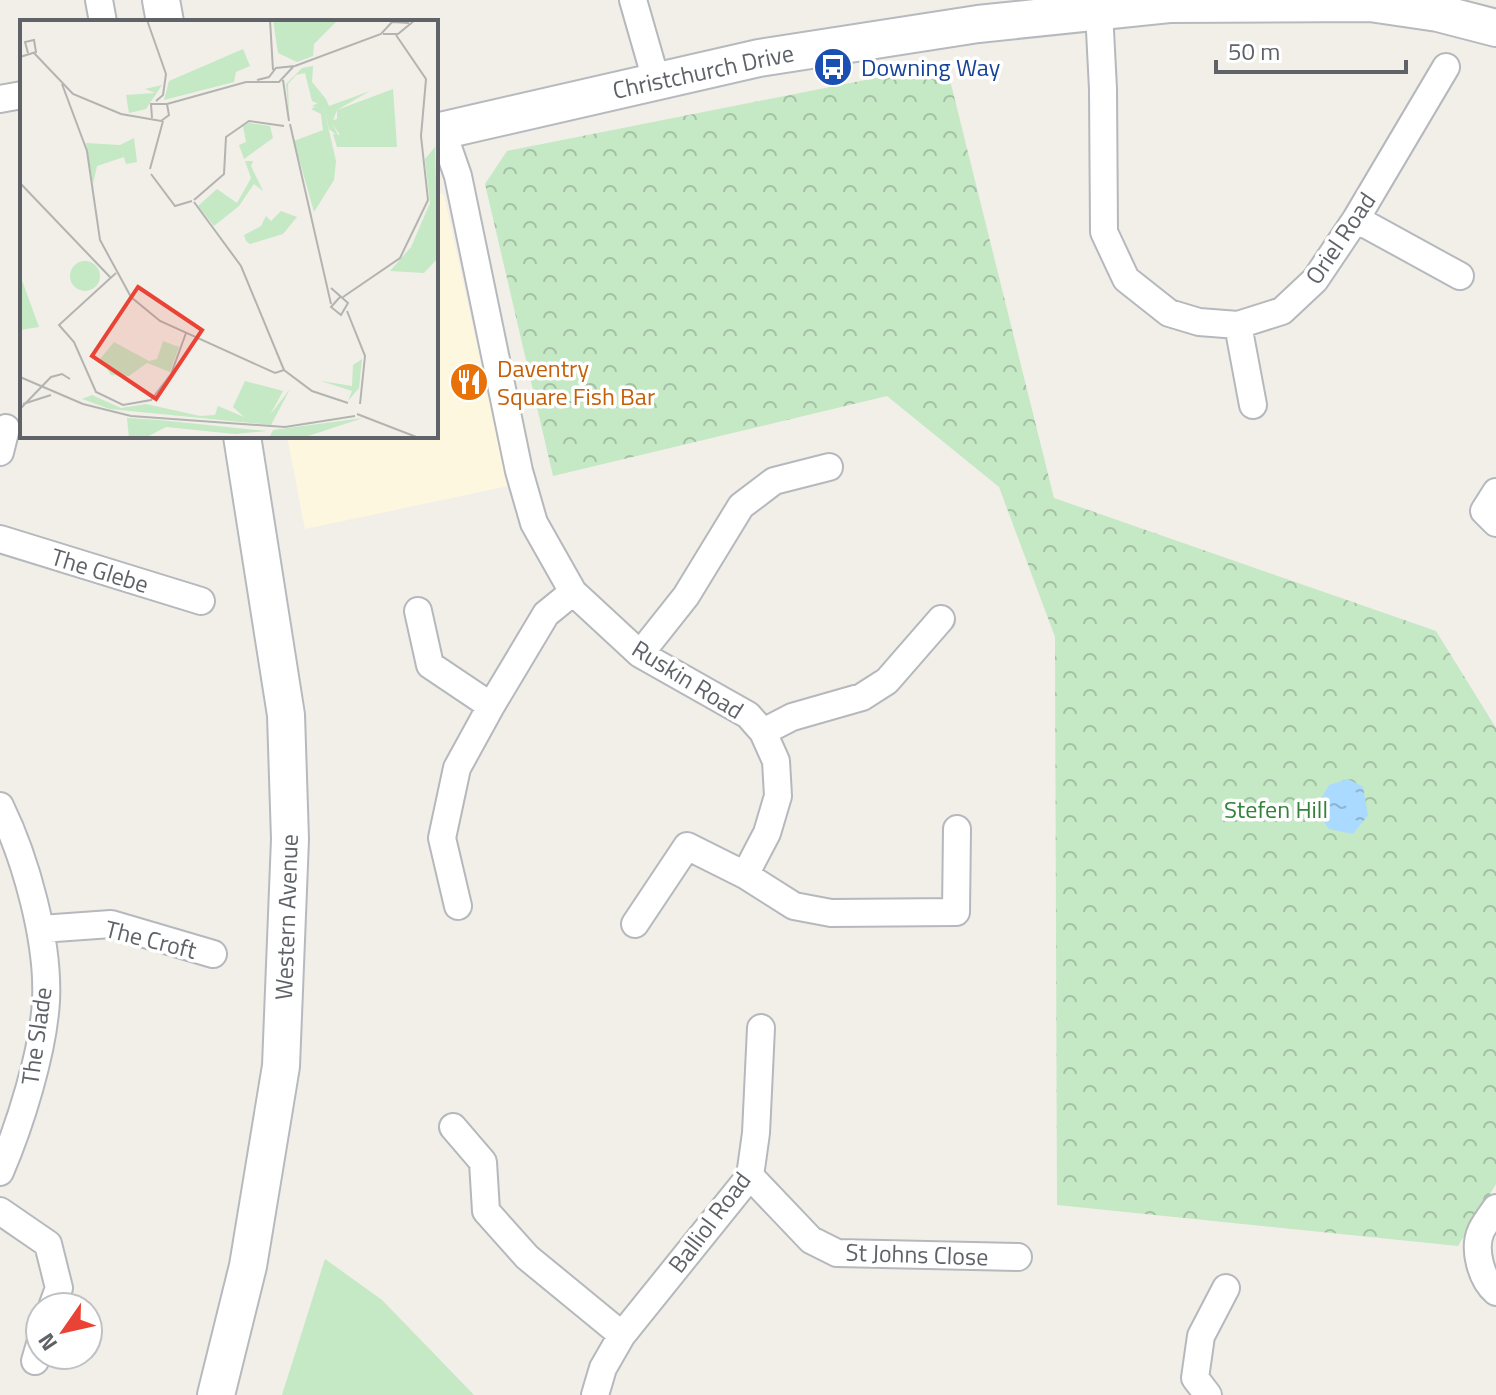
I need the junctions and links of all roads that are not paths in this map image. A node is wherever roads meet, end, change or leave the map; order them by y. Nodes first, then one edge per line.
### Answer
1 (99, 0) edge
2 (161, 0) edge
3 (633, 0) edge
4 (1297, 1) edge
5 (1099, 11) junction
6 (976, 12) edge
7 (103, 20) edge
8 (165, 20) edge
9 (1496, 28) edge
10 (1446, 67) dead end
11 (656, 80) junction
12 (20, 95) edge
13 (0, 99) edge
14 (439, 131) edge
15 (1356, 219) junction
16 (1460, 276) dead end
17 (1238, 325) junction
18 (1253, 405) dead end
19 (242, 438) edge
20 (829, 467) dead end
21 (0, 539) edge
22 (573, 592) junction
23 (201, 601) dead end
24 (418, 611) dead end
25 (941, 619) dead end
26 (640, 654) junction
27 (491, 706) junction
28 (763, 732) junction
29 (0, 806) edge
30 (957, 829) dead end
31 (745, 875) junction
32 (458, 906) dead end
33 (635, 924) dead end
34 (41, 929) junction
35 (213, 954) dead end
36 (761, 1028) dead end
37 (453, 1127) dead end
38 (0, 1172) edge
39 (750, 1176) junction
40 (1496, 1208) edge
41 (0, 1211) edge
42 (1018, 1257) dead end
43 (1226, 1288) dead end
44 (58, 1291) edge
45 (1496, 1292) edge
46 (622, 1335) junction
47 (216, 1395) edge
48 (595, 1395) edge
49 (1208, 1395) edge

1 - 7 street
2 - 8 street
3 - 11 street
4 - 5 street, Christchurch Drive
4 - 9 street, Christchurch Drive
5 - 6 street, Christchurch Drive
5 - 17 street, Oriel Road
6 - 11 street, Christchurch Drive
10 - 15 street, Oriel Road
11 - 14 street, Christchurch Drive
12 - 13 street
14 - 22 street, Ruskin Road
15 - 16 street
15 - 17 street, Oriel Road
17 - 18 street
19 - 47 street, Western Avenue
20 - 26 street
21 - 23 street, The Glebe
22 - 26 street, Ruskin Road
22 - 27 street
24 - 27 street
25 - 28 street
26 - 28 street, Ruskin Road
27 - 32 street
28 - 31 street, Ruskin Road
29 - 34 street, The Slade
30 - 31 street
31 - 33 street
34 - 35 street, The Croft
34 - 38 street, The Slade
36 - 39 street, Balliol Road
37 - 46 street
39 - 42 street, St Johns Close
39 - 46 street, Balliol Road
40 - 45 street
41 - 44 street
43 - 49 street
46 - 48 street, Balliol Road

